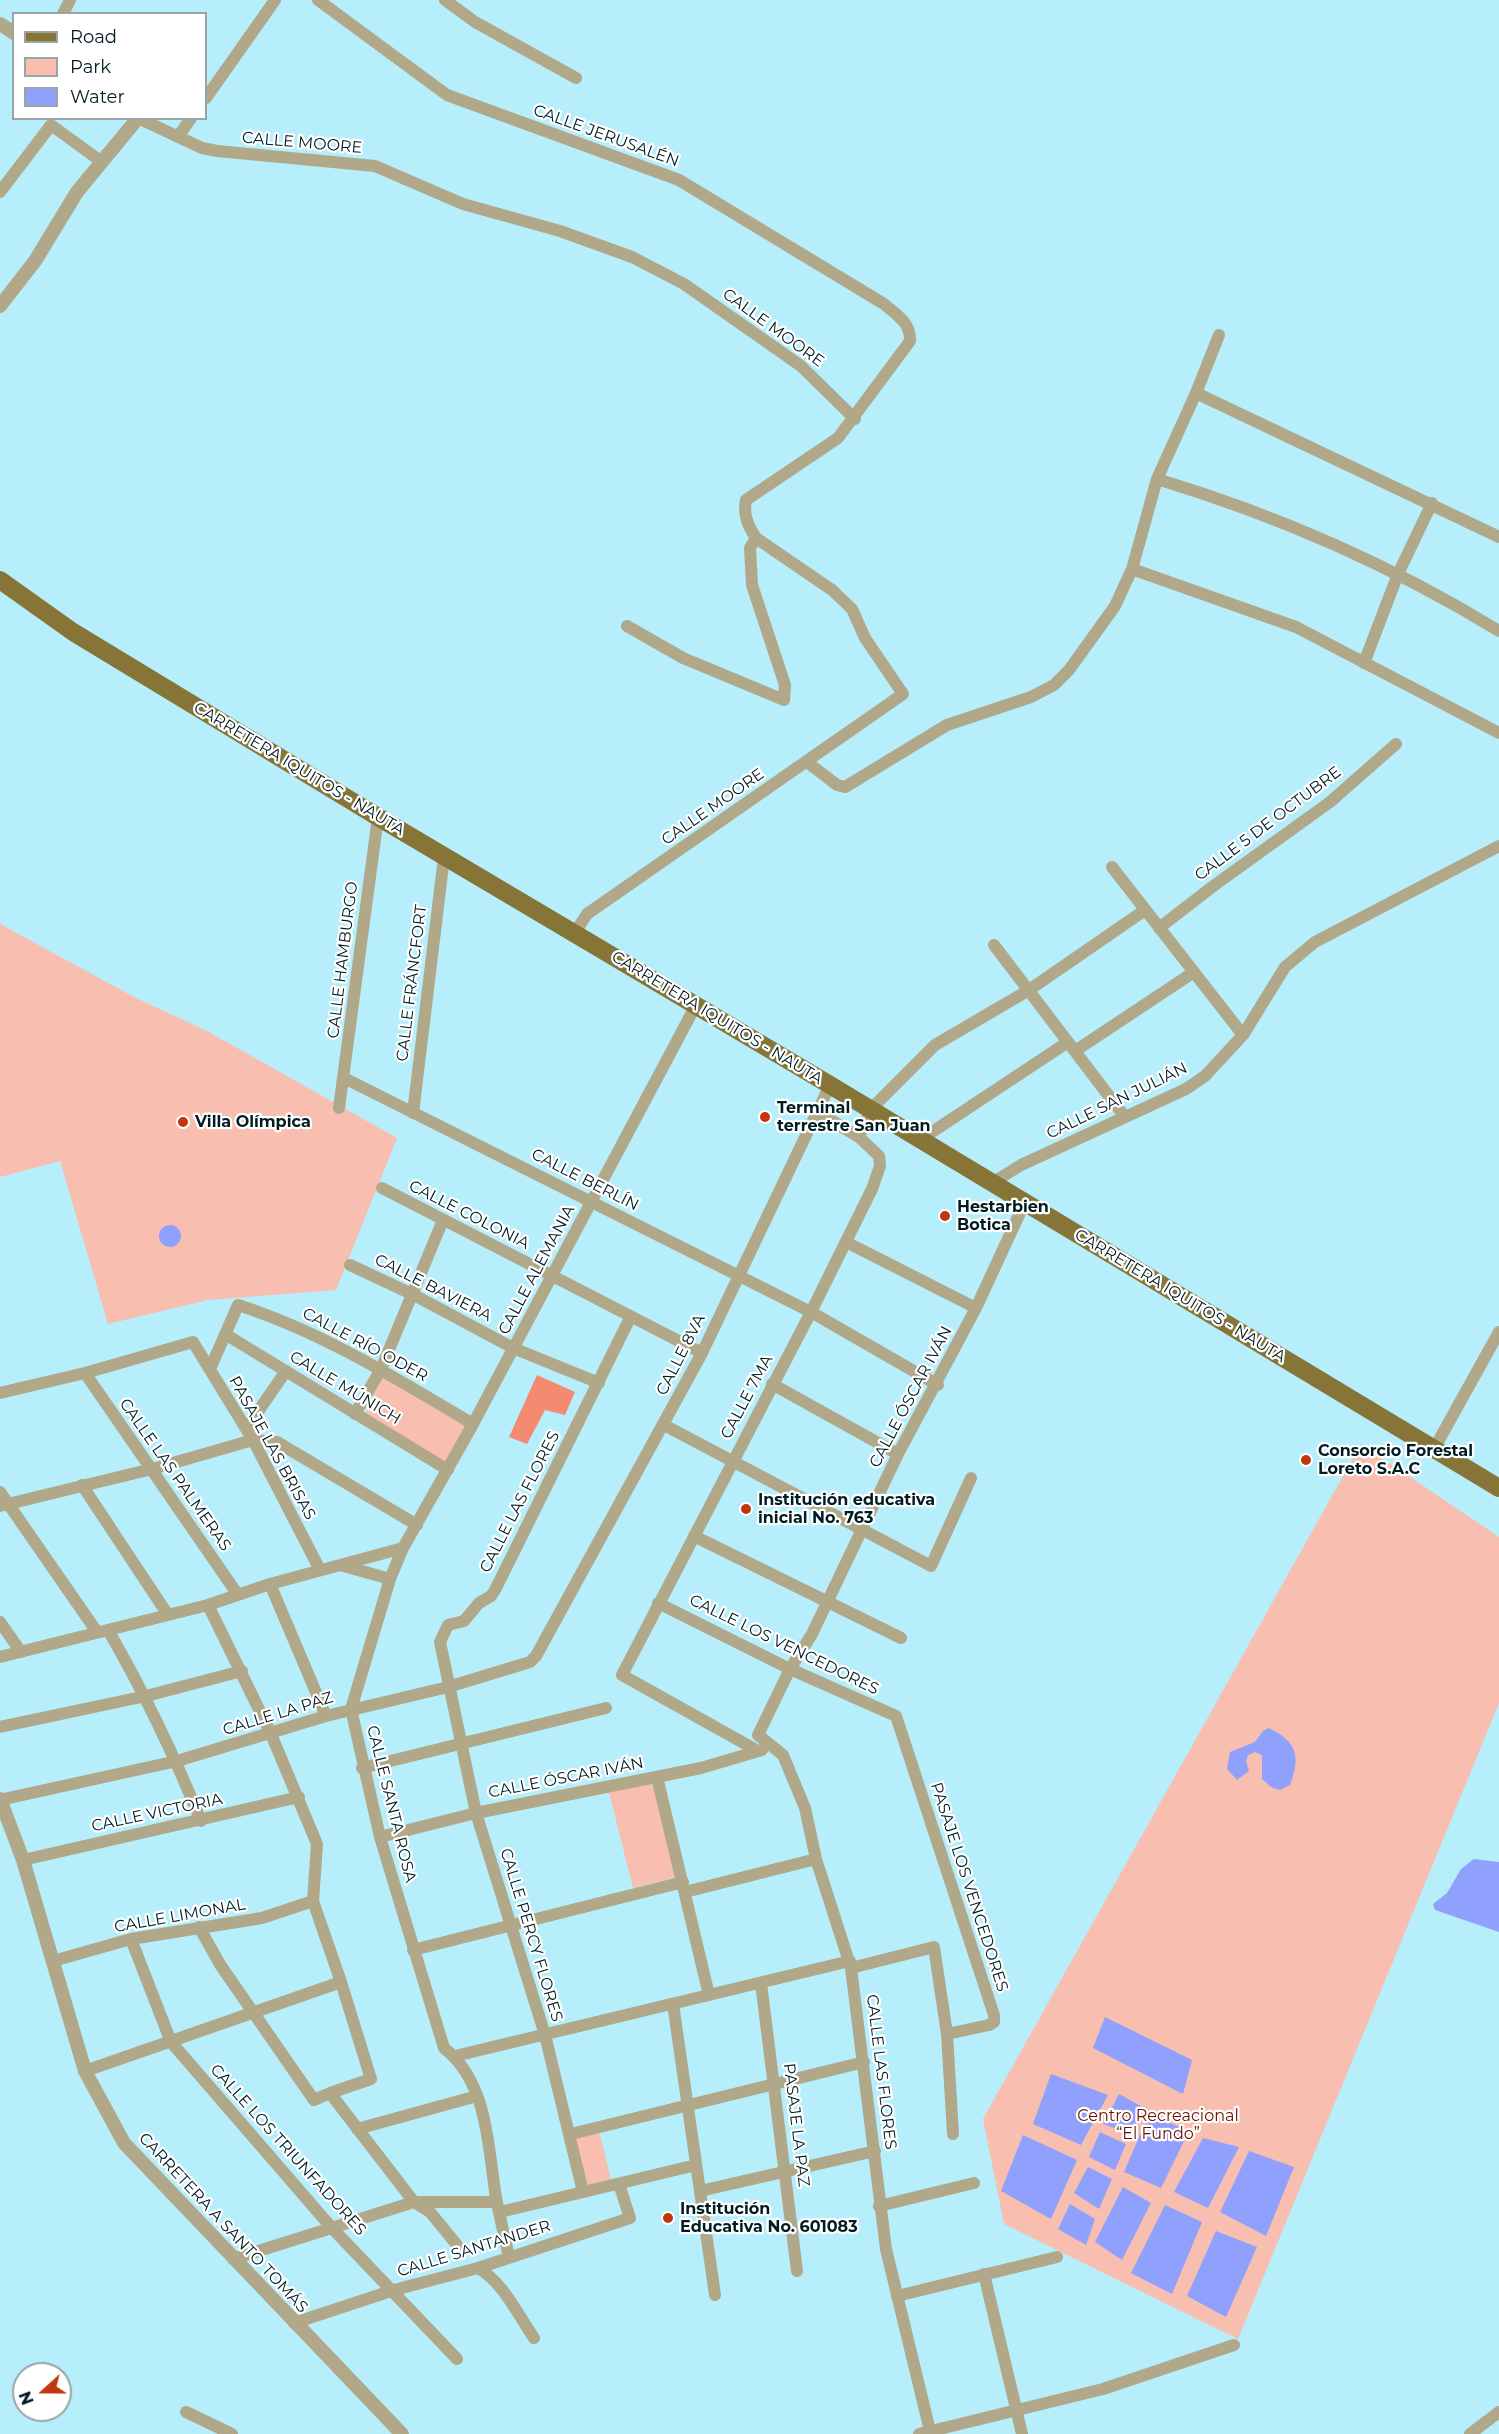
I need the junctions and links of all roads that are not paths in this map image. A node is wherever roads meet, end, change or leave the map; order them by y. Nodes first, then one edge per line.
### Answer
1 (275, 0) edge
2 (318, 0) edge
3 (445, 0) edge
4 (576, 78) dead end
5 (207, 97) edge
6 (136, 120) edge
7 (142, 120) edge
8 (190, 120) edge
9 (178, 137) junction
10 (102, 162) junction
11 (0, 192) edge
12 (0, 306) edge
13 (1219, 335) dead end
14 (1196, 393) junction
15 (855, 419) junction
16 (1157, 479) junction
17 (1432, 503) junction
18 (1499, 537) edge
19 (756, 538) junction
20 (1132, 569) junction
21 (1398, 574) junction
22 (0, 580) edge
23 (627, 626) dead end
24 (1499, 631) edge
25 (1364, 663) junction
26 (1499, 734) edge
27 (1396, 744) dead end
28 (807, 762) junction
29 (378, 817) junction
30 (1499, 846) edge
31 (444, 857) junction
32 (1112, 867) dead end
33 (1145, 910) junction
34 (1159, 928) junction
35 (574, 934) junction
36 (994, 945) dead end
37 (1194, 972) junction
38 (1029, 990) junction
39 (696, 1005) junction
40 (1243, 1035) junction
41 (1071, 1046) junction
42 (345, 1078) junction
43 (830, 1084) junction
44 (339, 1108) dead end
45 (871, 1109) junction
46 (817, 1112) junction
47 (413, 1113) junction
48 (1125, 1116) junction
49 (859, 1137) junction
50 (920, 1140) junction
51 (992, 1184) junction
52 (382, 1188) dead end
53 (592, 1202) junction
54 (1025, 1202) junction
55 (443, 1220) junction
56 (846, 1242) junction
57 (350, 1265) dead end
58 (738, 1275) junction
59 (553, 1276) junction
60 (414, 1295) junction
61 (976, 1308) junction
62 (811, 1312) junction
63 (631, 1316) junction
64 (1499, 1332) edge
65 (225, 1334) junction
66 (513, 1348) junction
67 (702, 1353) junction
68 (210, 1369) junction
69 (381, 1369) junction
70 (286, 1371) junction
71 (85, 1373) junction
72 (599, 1383) junction
73 (772, 1384) junction
74 (938, 1385) junction
75 (0, 1393) edge
76 (355, 1414) junction
77 (473, 1424) junction
78 (664, 1425) junction
79 (250, 1435) junction
80 (1434, 1449) junction
81 (898, 1454) junction
82 (732, 1462) junction
83 (152, 1469) junction
84 (448, 1470) junction
85 (971, 1478) dead end
86 (82, 1485) junction
87 (1499, 1488) edge
88 (0, 1492) edge
89 (4, 1505) edge
90 (417, 1525) junction
91 (862, 1532) junction
92 (694, 1536) junction
93 (403, 1548) junction
94 (339, 1565) junction
95 (320, 1570) junction
96 (390, 1580) junction
97 (270, 1584) junction
98 (238, 1595) junction
99 (658, 1603) junction
100 (827, 1603) junction
101 (208, 1605) junction
102 (168, 1615) junction
103 (0, 1622) edge
104 (102, 1631) junction
105 (548, 1633) joint
106 (901, 1638) dead end
107 (21, 1652) junction
108 (0, 1657) edge
109 (790, 1669) junction
110 (242, 1671) junction
111 (448, 1687) junction
112 (146, 1696) junction
113 (606, 1708) dead end
114 (351, 1709) junction
115 (326, 1716) junction
116 (896, 1716) joint
117 (0, 1727) edge
118 (272, 1734) junction
119 (758, 1735) joint
120 (460, 1745) junction
121 (775, 1747) junction
122 (758, 1751) junction
123 (177, 1761) junction
124 (362, 1768) junction
125 (657, 1777) junction
126 (299, 1797) junction
127 (0, 1799) edge
128 (476, 1813) junction
129 (201, 1821) junction
130 (380, 1837) junction
131 (816, 1859) junction
132 (23, 1860) junction
133 (684, 1887) junction
134 (313, 1901) junction
135 (511, 1925) junction
136 (199, 1927) junction
137 (131, 1940) junction
138 (413, 1950) junction
139 (53, 1961) junction
140 (851, 1964) junction
141 (341, 1982) junction
142 (761, 1983) junction
143 (709, 1995) junction
144 (673, 2004) junction
145 (253, 2013) junction
146 (947, 2034) junction
147 (545, 2035) junction
148 (171, 2042) junction
149 (455, 2056) junction
150 (864, 2062) junction
151 (85, 2071) junction
152 (774, 2084) junction
153 (330, 2093) junction
154 (477, 2096) junction
155 (687, 2105) junction
156 (357, 2129) junction
157 (571, 2133) junction
158 (953, 2134) dead end
159 (875, 2151) junction
160 (696, 2165) junction
161 (785, 2171) junction
162 (974, 2183) dead end
163 (619, 2184) junction
164 (583, 2192) junction
165 (700, 2192) junction
166 (414, 2202) junction
167 (879, 2206) junction
168 (498, 2207) junction
169 (331, 2227) junction
170 (457, 2245) dead end
171 (508, 2257) junction
172 (1057, 2257) dead end
173 (234, 2259) junction
174 (478, 2268) junction
175 (797, 2271) dead end
176 (984, 2274) junction
177 (394, 2290) junction
178 (715, 2295) dead end
179 (897, 2296) junction
180 (294, 2323) junction
181 (534, 2338) dead end
182 (1234, 2345) dead end
183 (457, 2359) dead end
184 (1017, 2410) junction
185 (186, 2412) dead end
186 (1499, 2412) edge
187 (924, 2433) edge
188 (232, 2434) edge
189 (402, 2434) edge
190 (1023, 2434) edge
191 (1470, 2434) edge

1 - 5 street
2 - 15 street, CALLE JERUSALÉN
3 - 4 street
6 - 10 street
7 - 9 street, CALLE MOORE
8 - 9 street
9 - 15 street, CALLE MOORE
10 - 11 street
10 - 12 street
13 - 14 street
14 - 16 street
14 - 17 street
15 - 19 street
16 - 20 street
16 - 21 street
17 - 18 street
17 - 21 street
19 - 23 street
19 - 28 street, CALLE MOORE
20 - 25 street
20 - 28 street
21 - 24 street
21 - 25 street
22 - 29 main road, CARRETERA IQUITOS - NAUTA
25 - 26 street
27 - 34 street, CALLE 5 DE OCTUBRE
28 - 35 street, CALLE MOORE
29 - 31 main road, CARRETERA IQUITOS - NAUTA
29 - 42 street, CALLE HAMBURGO
30 - 40 street, CALLE SAN JULIÁN
31 - 35 main road, CARRETERA IQUITOS - NAUTA
31 - 47 street, CALLE FRÁNCFORT
32 - 33 street
33 - 34 street
33 - 38 street
34 - 37 street
35 - 39 main road, CARRETERA IQUITOS - NAUTA
36 - 38 street
37 - 40 street
37 - 41 street
38 - 41 street
38 - 45 street
39 - 43 main road, CARRETERA IQUITOS - NAUTA
39 - 53 street, CALLE ALEMANIA
40 - 48 street, CALLE SAN JULIÁN
41 - 48 street
41 - 50 street
42 - 44 street, CALLE HAMBURGO
42 - 47 street, CALLE BERLÍN
43 - 45 main road, CARRETERA IQUITOS - NAUTA
43 - 46 street, CALLE 8VA
45 - 49 street
45 - 50 main road, CARRETERA IQUITOS - NAUTA
46 - 49 street, CALLE 7MA
46 - 58 street, CALLE 8VA
47 - 53 street, CALLE BERLÍN
48 - 51 street, CALLE SAN JULIÁN
49 - 56 street, CALLE 7MA
50 - 51 main road, CARRETERA IQUITOS - NAUTA
51 - 54 main road, CARRETERA IQUITOS - NAUTA
52 - 55 street, CALLE COLONIA
53 - 58 street, CALLE BERLÍN
53 - 59 street, CALLE ALEMANIA
54 - 61 street, CALLE ÓSCAR IVÁN
54 - 80 main road, CARRETERA IQUITOS - NAUTA
55 - 59 street, CALLE COLONIA
55 - 60 street
56 - 61 street
56 - 62 street, CALLE 7MA
57 - 60 street, CALLE BAVIERA
58 - 62 street, CALLE BERLÍN
58 - 67 street, CALLE 8VA
59 - 63 street, CALLE COLONIA
59 - 66 street, CALLE ALEMANIA
60 - 66 street, CALLE BAVIERA
60 - 69 street
61 - 74 street, CALLE ÓSCAR IVÁN
62 - 73 street, CALLE 7MA
62 - 74 street, CALLE BERLÍN
63 - 67 street, CALLE COLONIA
63 - 72 street, CALLE LAS FLORES
64 - 80 street
65 - 68 street
65 - 69 street, CALLE RÍO ODER
65 - 70 street, CALLE MÚNICH
66 - 72 street, CALLE BAVIERA
66 - 77 street, CALLE ALEMANIA
67 - 78 street, CALLE 8VA
68 - 71 street, PASAJE LAS BRISAS
68 - 79 street, PASAJE LAS BRISAS
69 - 76 street
69 - 77 street, CALLE RÍO ODER
70 - 76 street, CALLE MÚNICH
70 - 79 street
71 - 75 street
71 - 83 street, CALLE LAS PALMERAS
72 - 111 street, CALLE LAS FLORES
73 - 81 street
73 - 82 street, CALLE 7MA
74 - 81 street, CALLE ÓSCAR IVÁN
76 - 84 street, CALLE MÚNICH
77 - 84 street, CALLE ALEMANIA
78 - 82 street
78 - 105 street, CALLE 8VA
79 - 83 street
79 - 90 street
79 - 95 street, PASAJE LAS BRISAS
80 - 87 main road, CARRETERA IQUITOS - NAUTA
81 - 91 street, CALLE ÓSCAR IVÁN
82 - 91 street
82 - 92 street, CALLE 7MA
83 - 86 street
83 - 98 street, CALLE LAS PALMERAS
84 - 90 street, CALLE ALEMANIA
85 - 91 street
86 - 89 street
86 - 102 street
88 - 89 street
89 - 104 street
90 - 93 street, CALLE ALEMANIA
91 - 100 street, CALLE ÓSCAR IVÁN
92 - 99 street, CALLE 7MA
92 - 100 street
93 - 94 street
93 - 96 street, CALLE SANTA ROSA
94 - 95 street
94 - 96 street
95 - 97 street
96 - 114 street, CALLE SANTA ROSA
97 - 98 street
97 - 115 street
98 - 101 street
99 - 109 street, CALLE LOS VENCEDORES
99 - 122 street, CALLE 7MA
100 - 106 street
100 - 109 street, CALLE ÓSCAR IVÁN
101 - 102 street
101 - 110 street
102 - 104 street
103 - 107 street
104 - 107 street
104 - 112 street
105 - 111 street, CALLE LA PAZ
107 - 108 street
109 - 116 street, CALLE LOS VENCEDORES
109 - 119 street, CALLE ÓSCAR IVÁN
110 - 112 street
110 - 118 street
111 - 114 street, CALLE LA PAZ
111 - 120 street, CALLE PERCY FLORES
112 - 117 street
112 - 123 street
113 - 120 street
114 - 115 street, CALLE LA PAZ
114 - 124 street, CALLE SANTA ROSA
115 - 118 street, CALLE LA PAZ
116 - 146 street, PASAJE LOS VENCEDORES
118 - 123 street, CALLE LA PAZ
118 - 126 street
119 - 121 street, CALLE LAS FLORES
120 - 124 street
120 - 128 street, CALLE PERCY FLORES
121 - 122 street, CALLE ÓSCAR IVÁN
121 - 131 street, CALLE LAS FLORES
122 - 125 street, CALLE ÓSCAR IVÁN
123 - 127 street, CALLE LA PAZ
123 - 129 street
124 - 130 street, CALLE SANTA ROSA
125 - 128 street, CALLE ÓSCAR IVÁN
125 - 133 street
126 - 129 street, CALLE VICTORIA
126 - 134 street
127 - 132 street, CARRETERA A SANTO TOMÁS
128 - 130 street, CALLE ÓSCAR IVÁN
128 - 135 street, CALLE PERCY FLORES
129 - 132 street, CALLE VICTORIA
130 - 138 street, CALLE SANTA ROSA
131 - 133 street
131 - 140 street, CALLE LAS FLORES
132 - 139 street, CARRETERA A SANTO TOMÁS
133 - 135 street
133 - 143 street
134 - 136 street, CALLE LIMONAL
134 - 141 street
135 - 138 street
135 - 147 street, CALLE PERCY FLORES
136 - 137 street, CALLE LIMONAL
136 - 145 street
137 - 139 street, CALLE LIMONAL
137 - 148 street, CALLE LOS TRIUNFADORES
138 - 149 street, CALLE SANTA ROSA
139 - 151 street, CARRETERA A SANTO TOMÁS
140 - 142 street
140 - 146 street
140 - 150 street, CALLE LAS FLORES
141 - 145 street
141 - 153 street
142 - 143 street
142 - 152 street, PASAJE LA PAZ
143 - 144 street
144 - 147 street
144 - 155 street
145 - 148 street
145 - 153 street
146 - 158 street
147 - 149 street
147 - 157 street, CALLE PERCY FLORES
148 - 151 street
148 - 169 street, CALLE LOS TRIUNFADORES
149 - 154 street, CALLE SANTA ROSA
150 - 152 street
150 - 159 street, CALLE LAS FLORES
151 - 173 street, CARRETERA A SANTO TOMÁS
152 - 155 street
152 - 161 street, PASAJE LA PAZ
153 - 156 street
154 - 156 street
154 - 168 street, CALLE SANTA ROSA
155 - 157 street
155 - 160 street
156 - 166 street
157 - 164 street, CALLE PERCY FLORES
159 - 161 street
159 - 167 street, CALLE LAS FLORES
160 - 163 street
160 - 165 street
161 - 165 street
161 - 175 street, PASAJE LA PAZ
162 - 167 street
163 - 164 street
163 - 171 street, CALLE SANTANDER
164 - 168 street
165 - 178 street
166 - 168 street
166 - 169 street
166 - 170 street
167 - 179 street, CALLE LAS FLORES
168 - 171 street, CALLE SANTA ROSA
169 - 173 street
169 - 177 street, CALLE LOS TRIUNFADORES
171 - 174 street, CALLE SANTANDER
172 - 176 street
173 - 180 street, CARRETERA A SANTO TOMÁS
174 - 177 street, CALLE SANTANDER
174 - 181 street
176 - 179 street
176 - 184 street
177 - 180 street, CALLE SANTANDER
177 - 183 street, CALLE LOS TRIUNFADORES
179 - 187 street, CALLE LAS FLORES
180 - 189 street, CARRETERA A SANTO TOMÁS
182 - 184 street
184 - 187 street
184 - 190 street
185 - 188 street
186 - 191 street

